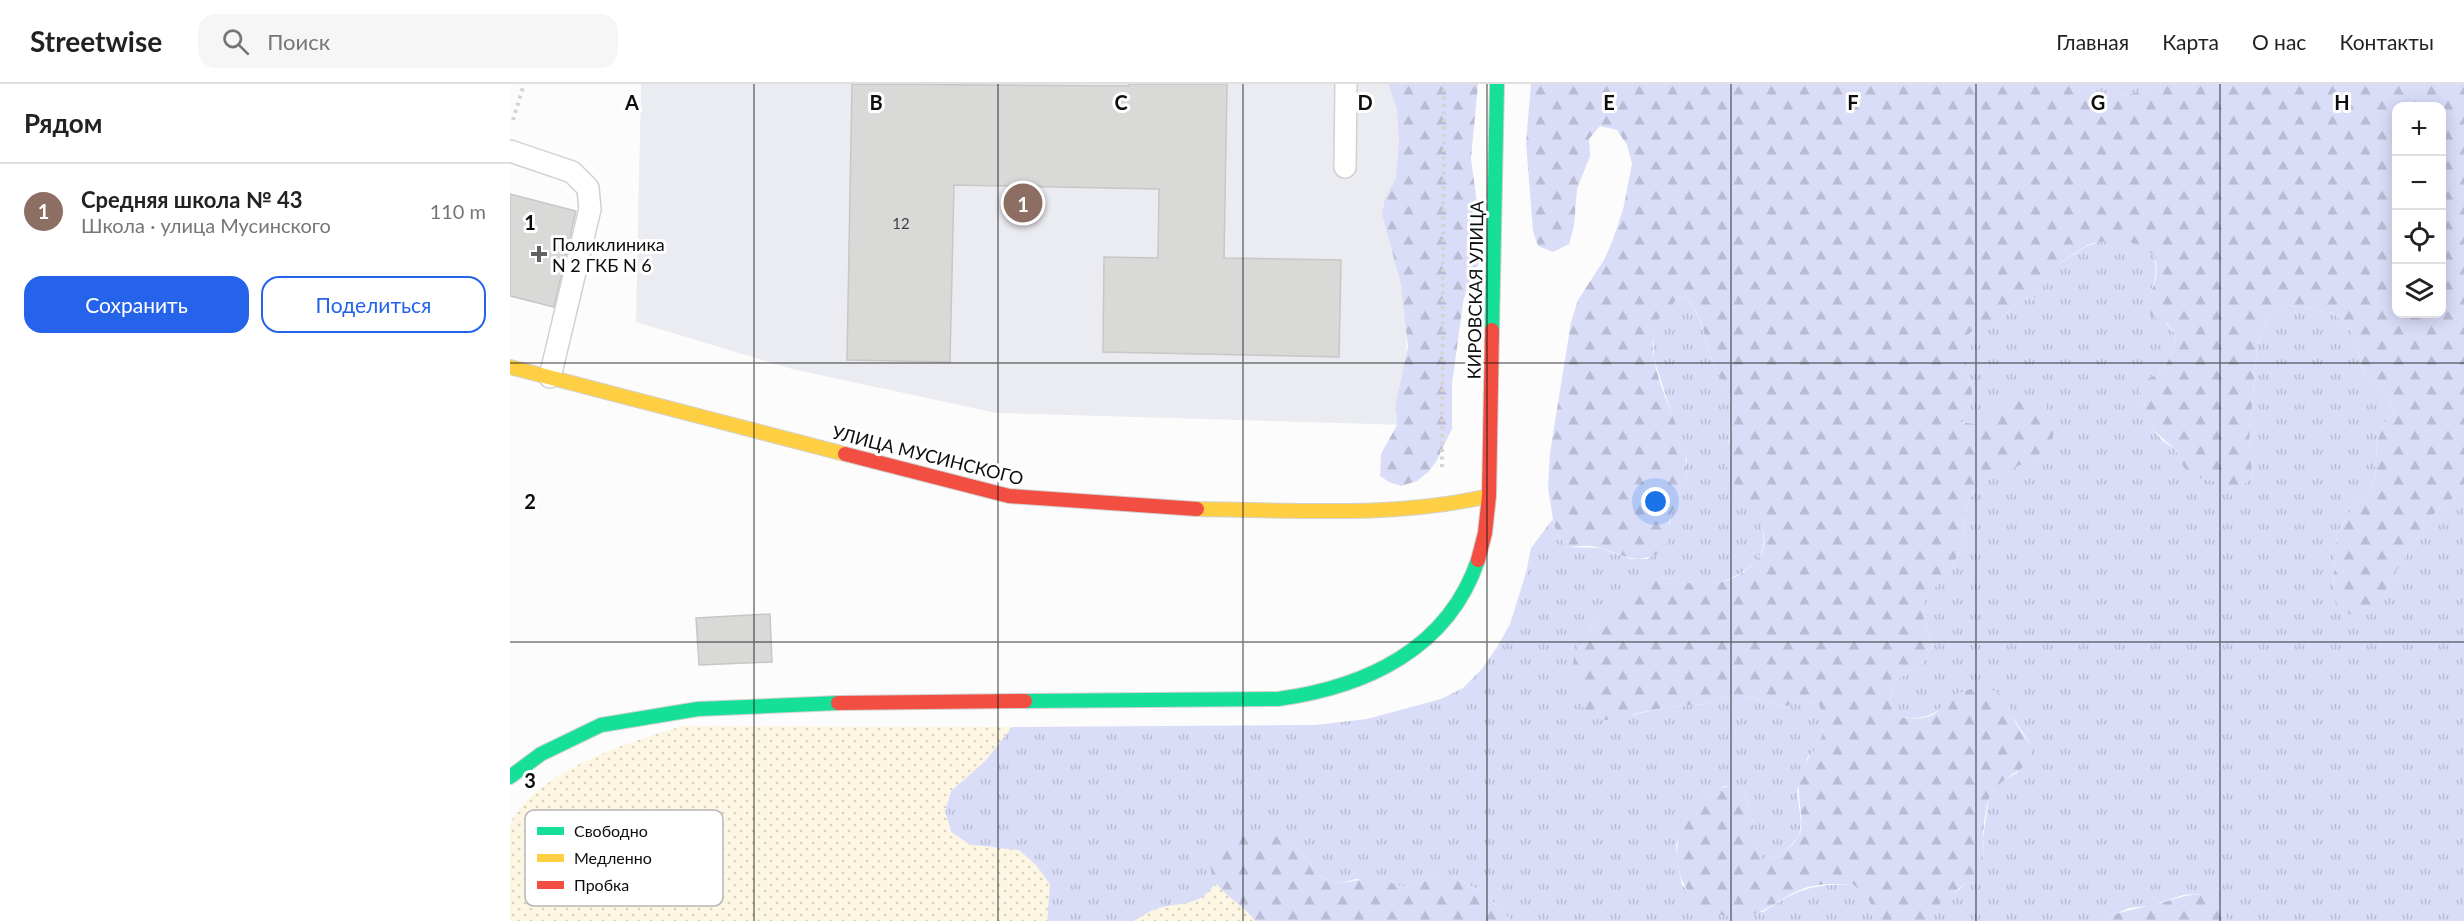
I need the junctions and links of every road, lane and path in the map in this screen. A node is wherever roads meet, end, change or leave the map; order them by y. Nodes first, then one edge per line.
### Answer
1 (524, 84) edge
2 (1346, 84) edge
3 (1443, 84) edge
4 (1497, 84) edge
5 (510, 129) edge
6 (510, 151) edge
7 (1345, 167) dead end
8 (510, 367) edge
9 (550, 377) junction
10 (1442, 476) dead end
11 (1489, 496) junction
12 (510, 777) edge

1 - 5 path
2 - 7 lane
3 - 10 path
4 - 11 street, КИРОВСКАЯ УЛИЦА
6 - 9 lane
8 - 9 street, УЛИЦА МУСИНСКОГО
9 - 11 street, УЛИЦА МУСИНСКОГО
11 - 12 street, КИРОВСКАЯ УЛИЦА

